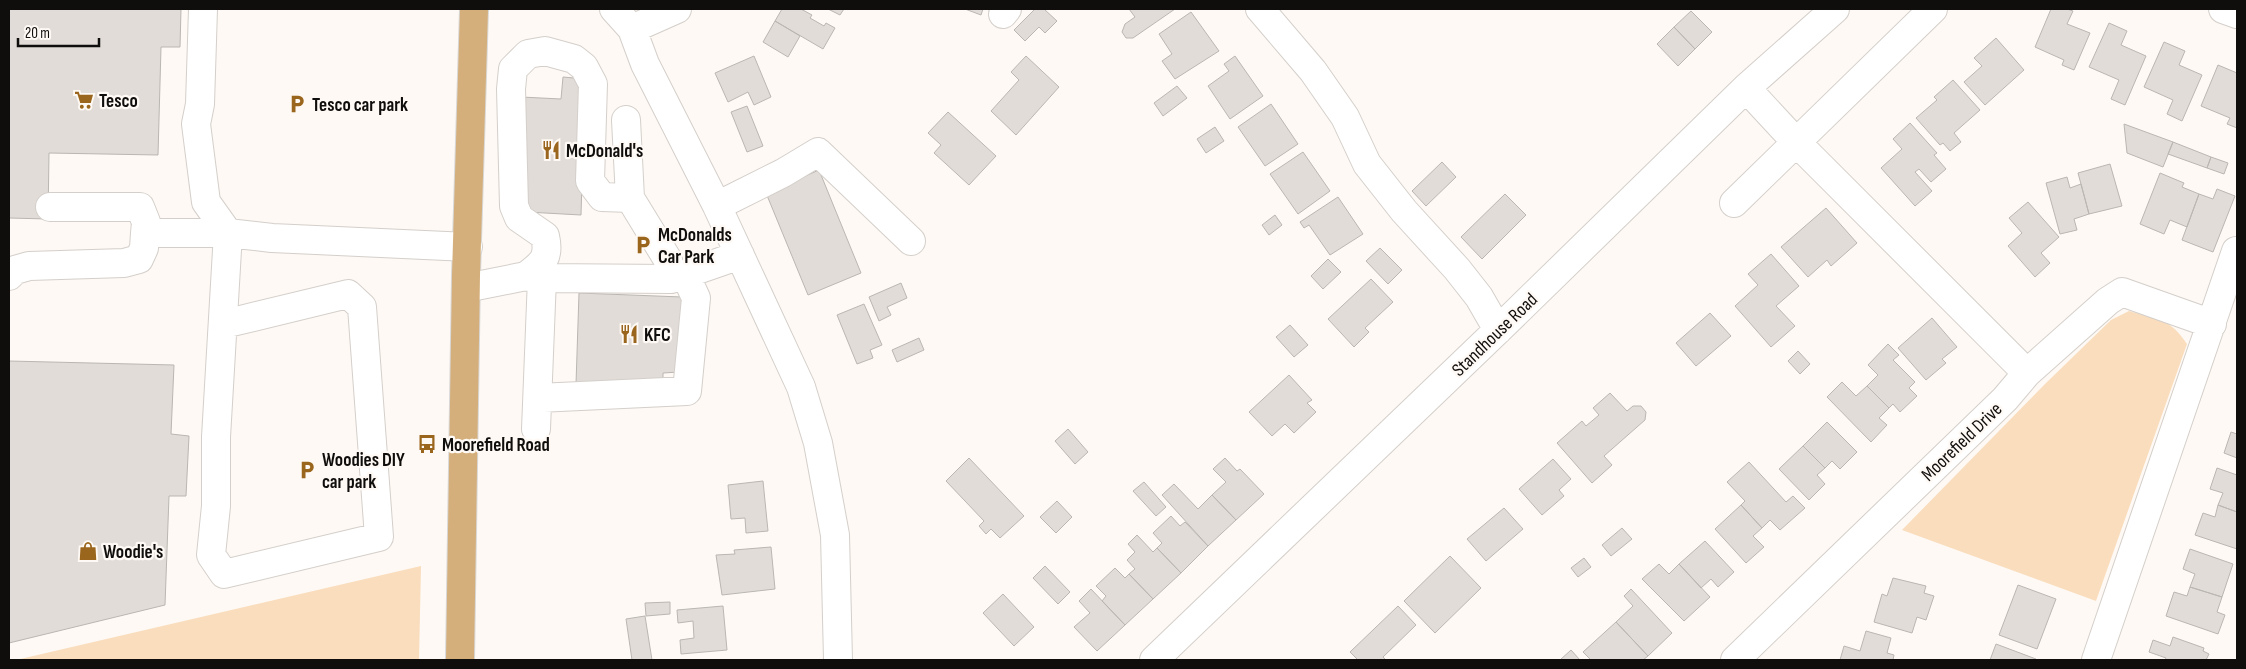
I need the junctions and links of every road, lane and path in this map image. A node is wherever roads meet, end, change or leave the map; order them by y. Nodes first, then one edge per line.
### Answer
1 (203, 9) edge
2 (474, 9) edge
3 (614, 9) edge
4 (677, 9) edge
5 (1260, 9) edge
6 (1835, 9) edge
7 (1933, 9) edge
8 (2223, 9) edge
9 (2237, 14) edge
10 (632, 29) junction
11 (1746, 88) junction
12 (626, 120) dead end
13 (1796, 142) junction
14 (630, 198) junction
15 (1734, 203) dead end
16 (50, 206) dead end
17 (717, 206) junction
18 (228, 232) junction
19 (145, 233) junction
20 (911, 241) dead end
21 (468, 247) junction
22 (2236, 252) edge
23 (740, 255) junction
24 (9, 276) edge
25 (534, 277) junction
26 (678, 277) junction
27 (466, 288) junction
28 (224, 324) junction
29 (2212, 324) junction
30 (1498, 330) junction
31 (2027, 373) junction
32 (538, 398) junction
33 (536, 429) dead end
34 (460, 660) edge
35 (838, 660) edge
36 (1154, 660) edge
37 (1735, 660) edge
38 (2096, 660) edge

1 - 18 street
2 - 21 main road
3 - 10 street
4 - 10 street
5 - 30 street
6 - 11 street, Standhouse Road
7 - 13 street
8 - 9 street
10 - 17 street
11 - 13 street
11 - 30 street, Standhouse Road
12 - 14 street
13 - 15 street
13 - 31 street
14 - 25 street
14 - 26 street
16 - 19 street
17 - 20 street
17 - 23 street
18 - 19 street
18 - 21 street
18 - 28 street
19 - 24 street
21 - 27 main road
22 - 29 street
23 - 26 street
23 - 35 street
25 - 26 street
25 - 27 street
25 - 32 street
26 - 32 street
27 - 34 main road
28 - 28 street
29 - 31 street, Moorefield Drive
29 - 38 street
30 - 36 street, Standhouse Road
31 - 37 street, Moorefield Drive
32 - 33 street

